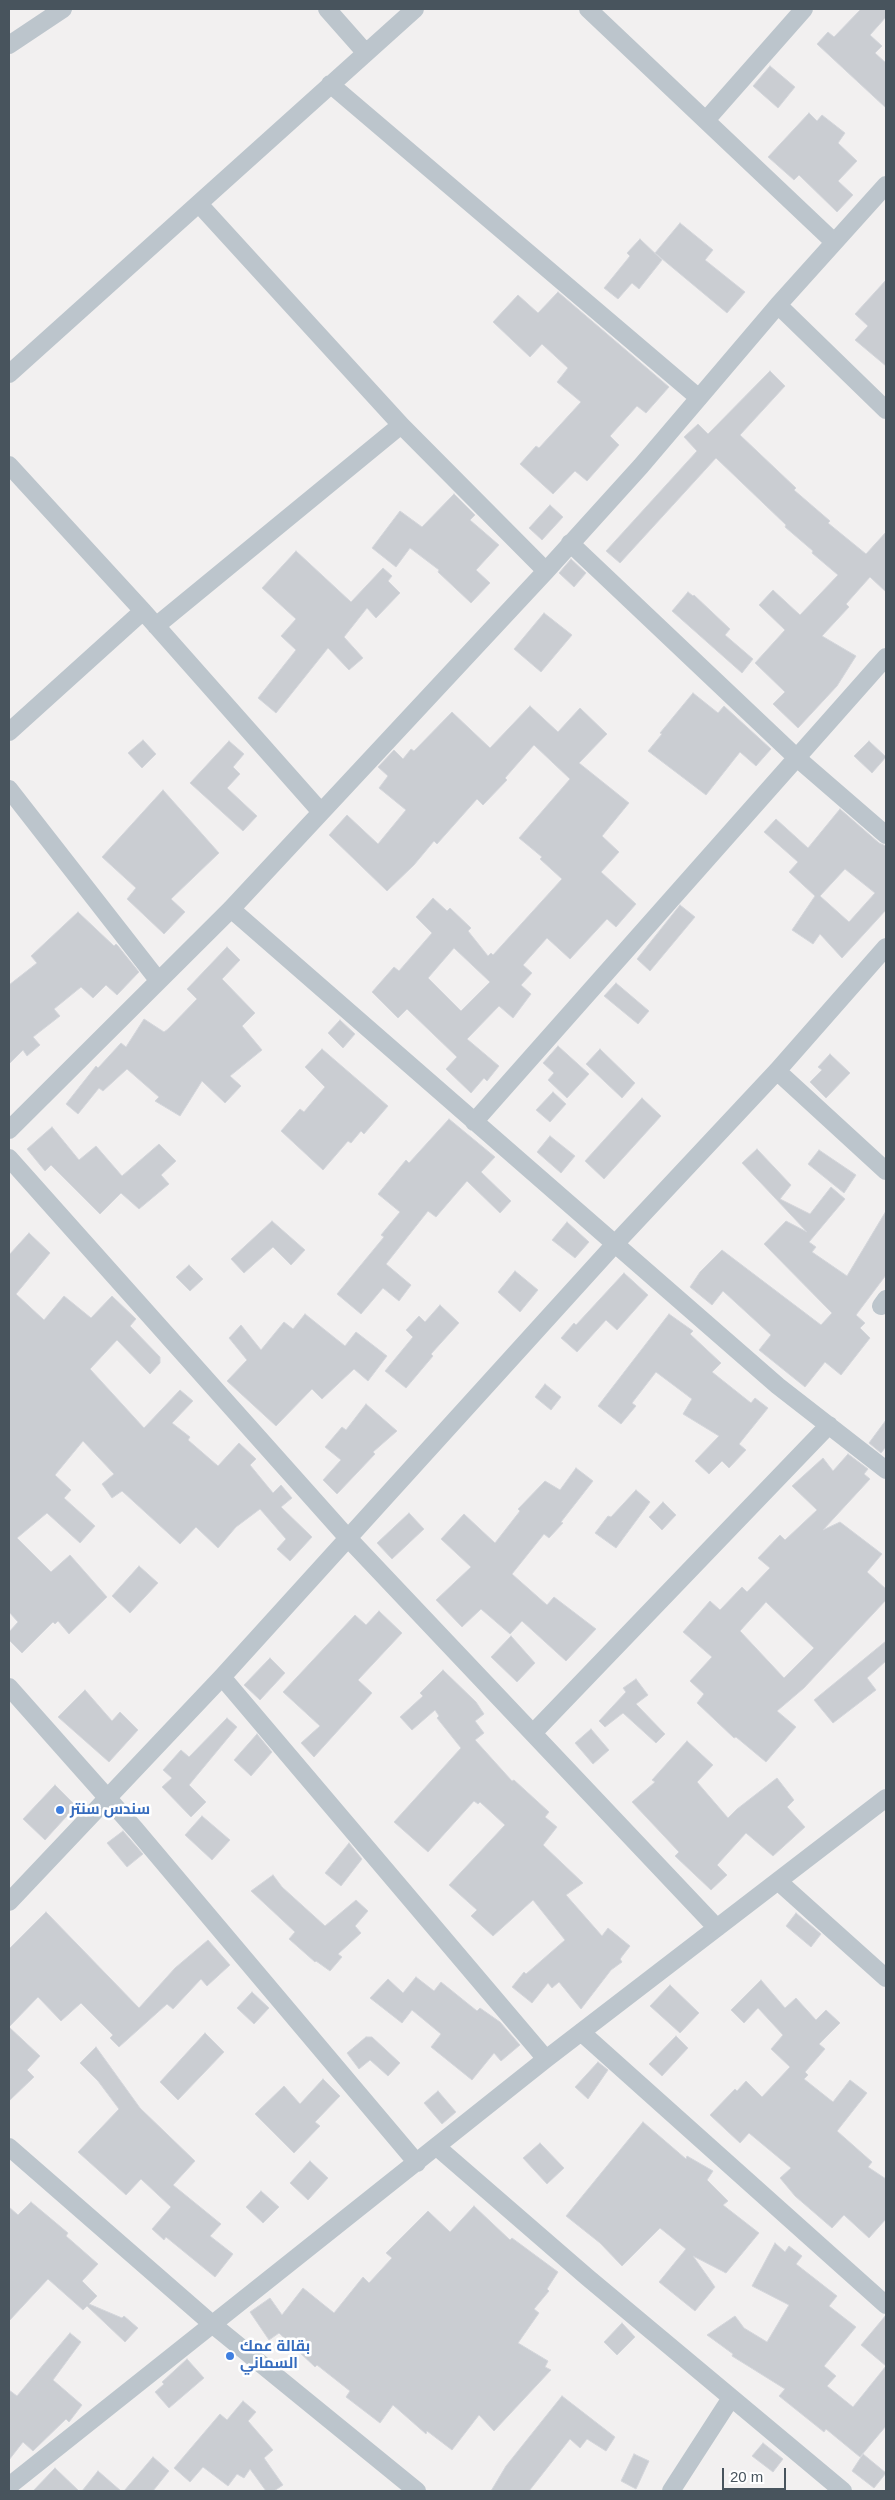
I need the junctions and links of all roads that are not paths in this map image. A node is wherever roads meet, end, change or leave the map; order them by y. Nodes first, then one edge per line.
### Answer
1 (63, 9) edge
2 (328, 9) edge
3 (415, 9) edge
4 (588, 9) edge
5 (804, 9) edge
6 (9, 45) edge
7 (365, 52) junction
8 (330, 84) junction
9 (706, 119) junction
10 (886, 185) edge
11 (199, 204) junction
12 (834, 242) junction
13 (778, 305) junction
14 (9, 374) edge
15 (699, 398) junction
16 (886, 410) edge
17 (401, 425) junction
18 (9, 465) edge
19 (570, 543) junction
20 (546, 570) junction
21 (143, 612) junction
22 (156, 626) junction
23 (886, 658) edge
24 (9, 732) edge
25 (797, 758) junction
26 (9, 789) edge
27 (320, 812) junction
28 (886, 834) edge
29 (231, 908) junction
30 (886, 947) edge
31 (158, 980) junction
32 (777, 1071) junction
33 (474, 1122) junction
34 (9, 1130) edge
35 (9, 1158) edge
36 (886, 1171) edge
37 (614, 1244) junction
38 (829, 1424) junction
39 (886, 1470) edge
40 (347, 1537) junction
41 (222, 1677) junction
42 (9, 1687) edge
43 (534, 1732) junction
44 (886, 1798) edge
45 (107, 1800) junction
46 (779, 1882) junction
47 (9, 1902) edge
48 (717, 1928) junction
49 (886, 1978) edge
50 (581, 2032) junction
51 (546, 2059) junction
52 (9, 2147) edge
53 (437, 2147) junction
54 (417, 2163) junction
55 (886, 2305) edge
56 (212, 2324) junction
57 (731, 2398) junction
58 (9, 2486) edge
59 (417, 2491) edge
60 (671, 2491) edge
61 (843, 2491) edge

1 - 6 street
2 - 7 street
3 - 7 street
4 - 9 street
5 - 9 street
7 - 8 street
8 - 11 street
8 - 15 street
9 - 12 street
10 - 12 street
11 - 14 street
11 - 17 street
12 - 13 street
13 - 15 street
13 - 16 street
15 - 19 street
17 - 20 street
17 - 22 street
18 - 21 street
19 - 20 street
19 - 25 street
20 - 27 street
21 - 22 street
21 - 24 street
22 - 27 street
23 - 25 street
25 - 28 street
25 - 33 street
26 - 31 street
27 - 29 street
29 - 31 street
29 - 33 street
30 - 32 street
31 - 34 street
32 - 36 street
32 - 37 street
33 - 37 street
35 - 40 street
37 - 38 street
37 - 40 street
38 - 39 street
38 - 43 street
40 - 41 street
40 - 43 street
41 - 45 street
41 - 51 street
42 - 45 street
43 - 48 street
44 - 46 street
45 - 47 street
45 - 54 street
46 - 48 street
46 - 49 street
48 - 50 street
50 - 51 street
50 - 55 street
51 - 53 street
52 - 56 street
53 - 54 street
53 - 57 street
54 - 56 street
56 - 58 street
56 - 59 street
57 - 60 street
57 - 61 street

